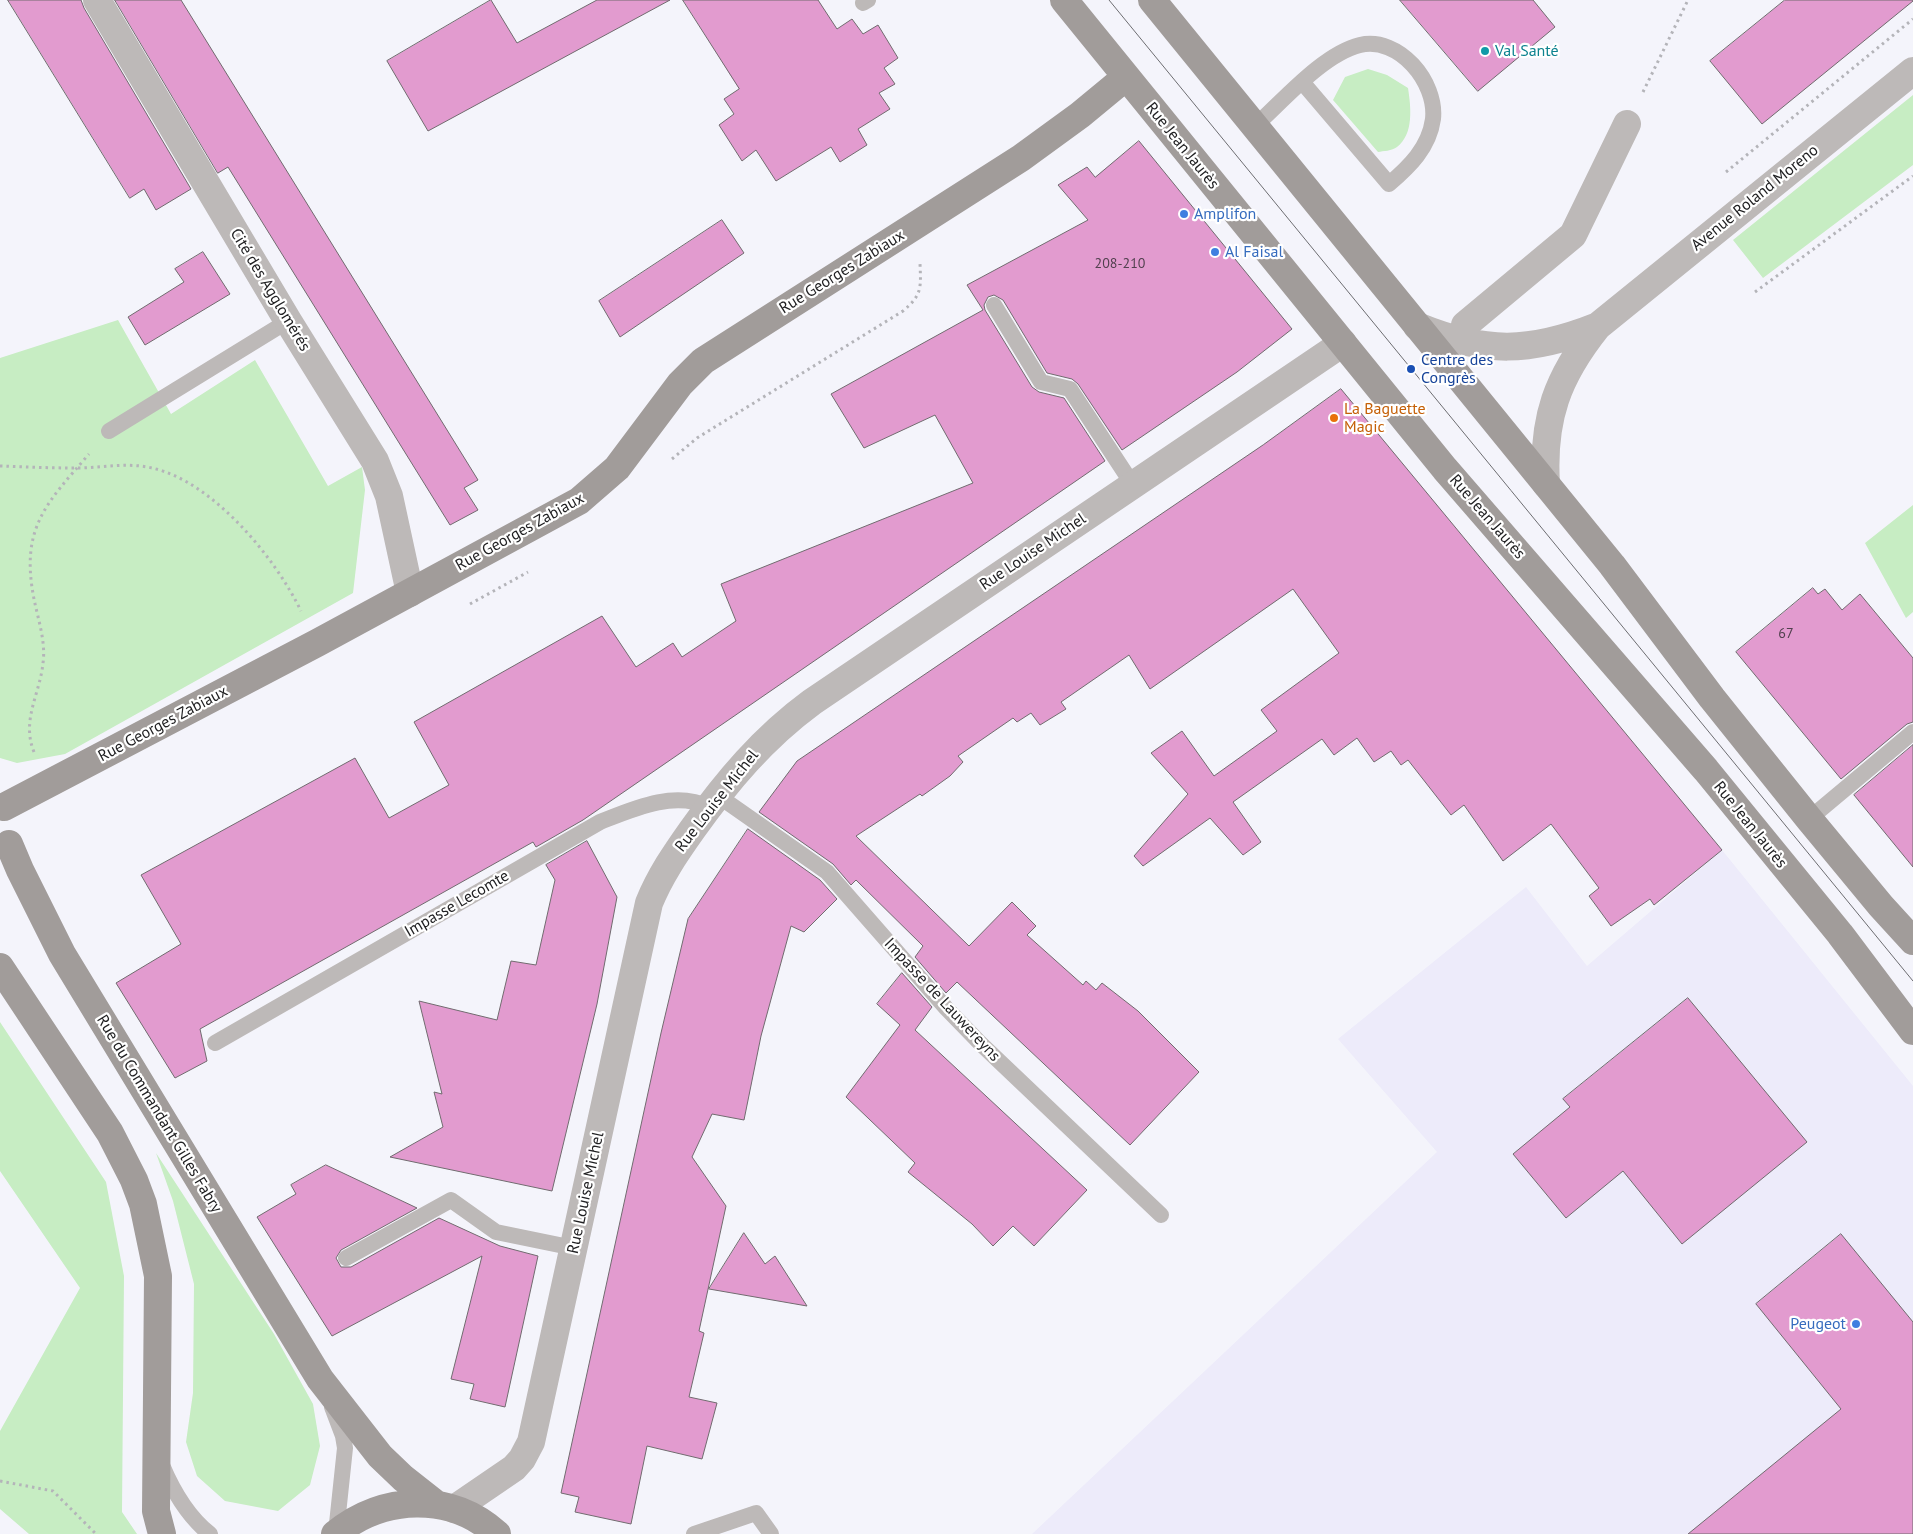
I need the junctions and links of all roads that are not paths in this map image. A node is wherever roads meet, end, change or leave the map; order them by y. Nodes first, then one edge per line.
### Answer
1 (97, 0) edge
2 (1064, 0) edge
3 (1152, 0) edge
4 (1913, 71) edge
5 (1126, 76) junction
6 (1303, 83) junction
7 (1627, 124) road end
8 (1255, 126) junction
9 (994, 305) dead end
10 (288, 321) junction
11 (1465, 325) dead end
12 (1417, 326) junction
13 (1598, 326) junction
14 (1343, 343) junction
15 (109, 431) road end
16 (1546, 484) junction
17 (1133, 485) junction
18 (410, 593) junction
19 (1913, 732) edge
20 (713, 801) junction
21 (2, 804) edge
22 (1809, 819) junction
23 (5, 854) edge
24 (1913, 941) edge
25 (0, 967) edge
26 (1913, 1031) edge
27 (215, 1043) dead end
28 (1161, 1215) dead end
29 (574, 1248) junction
30 (346, 1258) dead end
31 (320, 1379) junction
32 (156, 1449) junction
33 (445, 1507) junction
34 (162, 1534) edge
35 (210, 1534) edge
36 (335, 1534) edge
37 (497, 1534) edge
38 (694, 1534) edge
39 (771, 1534) edge

1 - 10 street, Cité des Agglomérés
2 - 5 street, Rue Jean Jaurès
3 - 8 street
4 - 13 street, Avenue Roland Moreno
5 - 14 street, Rue Jean Jaurès
5 - 18 street, Rue Georges Zabiaux
6 - 6 lane
6 - 8 lane
7 - 11 street
8 - 12 street
9 - 17 lane
10 - 15 lane
10 - 18 street, Cité des Agglomérés
12 - 13 street, Avenue Roland Moreno
12 - 16 street
13 - 16 street, Avenue Roland Moreno
14 - 17 street, Rue Louise Michel
14 - 26 street, Rue Jean Jaurès
16 - 22 street
17 - 20 street, Rue Louise Michel
18 - 21 street, Rue Georges Zabiaux
19 - 22 lane
20 - 27 lane, Impasse Lecomte
20 - 28 lane, Impasse de Lauwereyns
20 - 29 street, Rue Louise Michel
21 - 23 street
22 - 24 street
23 - 31 street, Rue du Commandant Gilles Fabry
25 - 32 street
29 - 30 lane
29 - 33 street, Rue Louise Michel
31 - 33 street, Rue du Commandant Gilles Fabry
31 - 36 lane, Rue du Commandant Gilles Fabry
32 - 34 street
32 - 35 lane
33 - 36 street
33 - 37 street
38 - 39 lane

